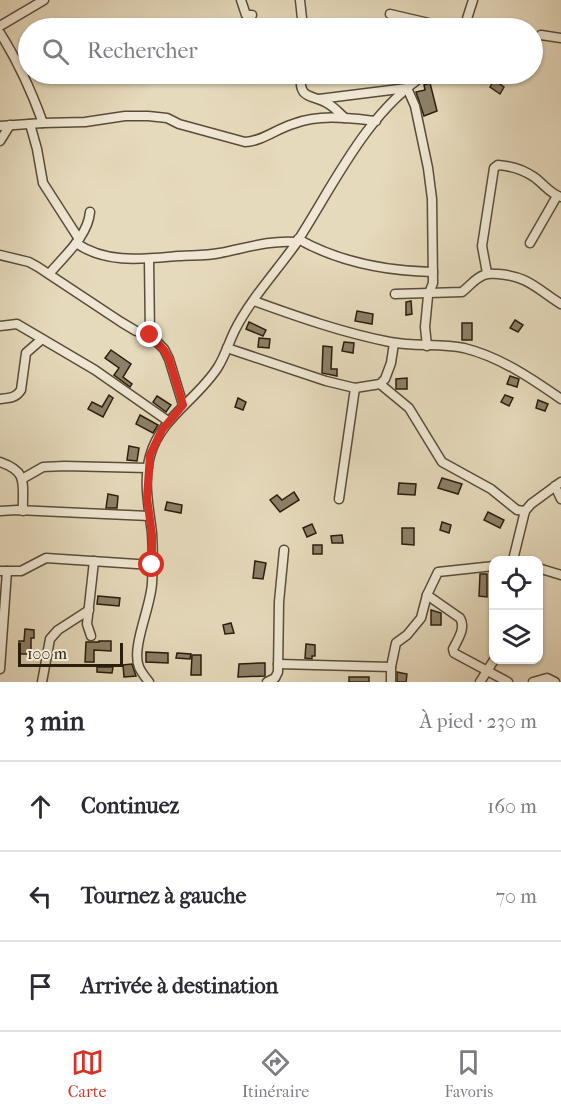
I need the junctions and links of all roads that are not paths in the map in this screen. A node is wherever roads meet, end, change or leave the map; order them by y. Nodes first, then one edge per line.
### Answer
1 (44, 0) edge
2 (241, 0) edge
3 (300, 0) edge
4 (473, 0) edge
5 (390, 14) dead end
6 (252, 15) dead end
7 (302, 18) edge
8 (404, 18) edge
9 (467, 18) edge
10 (0, 26) edge
11 (0, 33) edge
12 (543, 35) edge
13 (561, 38) edge
14 (18, 61) edge
15 (28, 84) edge
16 (302, 84) edge
17 (412, 84) edge
18 (407, 88) junction
19 (319, 99) junction
20 (345, 118) junction
21 (376, 121) junction
22 (42, 123) junction
23 (30, 124) junction
24 (10, 125) junction
25 (0, 126) edge
26 (0, 141) edge
27 (559, 197) edge
28 (90, 212) dead end
29 (297, 240) junction
30 (77, 241) junction
31 (530, 243) dead end
32 (0, 255) edge
33 (149, 259) junction
34 (433, 272) junction
35 (487, 273) junction
36 (49, 274) junction
37 (430, 293) junction
38 (395, 294) dead end
39 (254, 301) junction
40 (561, 304) edge
41 (0, 326) edge
42 (150, 335) junction
43 (42, 339) junction
44 (394, 343) junction
45 (427, 346) junction
46 (227, 348) junction
47 (380, 384) junction
48 (355, 388) junction
49 (0, 399) edge
50 (561, 399) edge
51 (183, 405) junction
52 (168, 421) junction
53 (0, 462) edge
54 (148, 468) junction
55 (22, 479) junction
56 (558, 484) edge
57 (339, 499) dead end
58 (561, 499) edge
59 (0, 511) edge
60 (23, 511) junction
61 (525, 511) junction
62 (149, 516) junction
63 (284, 550) dead end
64 (514, 556) edge
65 (94, 561) junction
66 (152, 565) junction
67 (489, 566) edge
68 (543, 570) edge
69 (3, 571) edge
70 (561, 575) edge
71 (427, 595) junction
72 (88, 610) junction
73 (91, 636) dead end
74 (278, 664) junction
75 (492, 664) edge
76 (391, 668) junction
77 (0, 669) edge
78 (488, 670) junction
79 (42, 682) edge
80 (149, 682) edge
81 (267, 682) edge
82 (391, 682) edge
83 (480, 682) edge
84 (508, 682) edge
85 (533, 682) edge
86 (555, 682) edge

1 - 10 street
2 - 6 street
3 - 7 street
4 - 9 street
5 - 8 street
11 - 14 street
12 - 13 street
15 - 22 street
16 - 19 street
17 - 18 street
18 - 19 street
18 - 21 street
18 - 34 street
19 - 20 street
20 - 21 street
20 - 22 street
21 - 29 street
22 - 23 street
23 - 24 street
23 - 30 street
24 - 25 street
24 - 26 street
27 - 31 street
27 - 35 street
28 - 30 street
29 - 33 street
29 - 34 street
29 - 39 street
30 - 33 street
30 - 36 street
32 - 36 street
33 - 42 street
34 - 37 street
35 - 37 street
35 - 40 street
36 - 42 street
37 - 38 street
37 - 45 street
39 - 44 street
39 - 46 street
41 - 43 street
42 - 51 street
43 - 49 street
43 - 52 street
44 - 45 street
44 - 47 street
45 - 50 street
46 - 48 street
46 - 51 street
47 - 48 street
47 - 61 street
48 - 57 street
51 - 52 street
52 - 54 street
53 - 55 street
54 - 55 street
54 - 62 street
55 - 60 street
56 - 58 street
56 - 61 street
59 - 60 street
60 - 62 street
61 - 64 street
62 - 66 street
63 - 74 street
65 - 66 street
65 - 69 street
65 - 72 street
66 - 80 street
67 - 71 street
68 - 70 street
69 - 77 street
71 - 76 street
71 - 78 street
72 - 73 street
72 - 79 street
74 - 76 street
74 - 81 street
75 - 78 street
76 - 82 street
78 - 83 street
78 - 84 street
85 - 86 street

